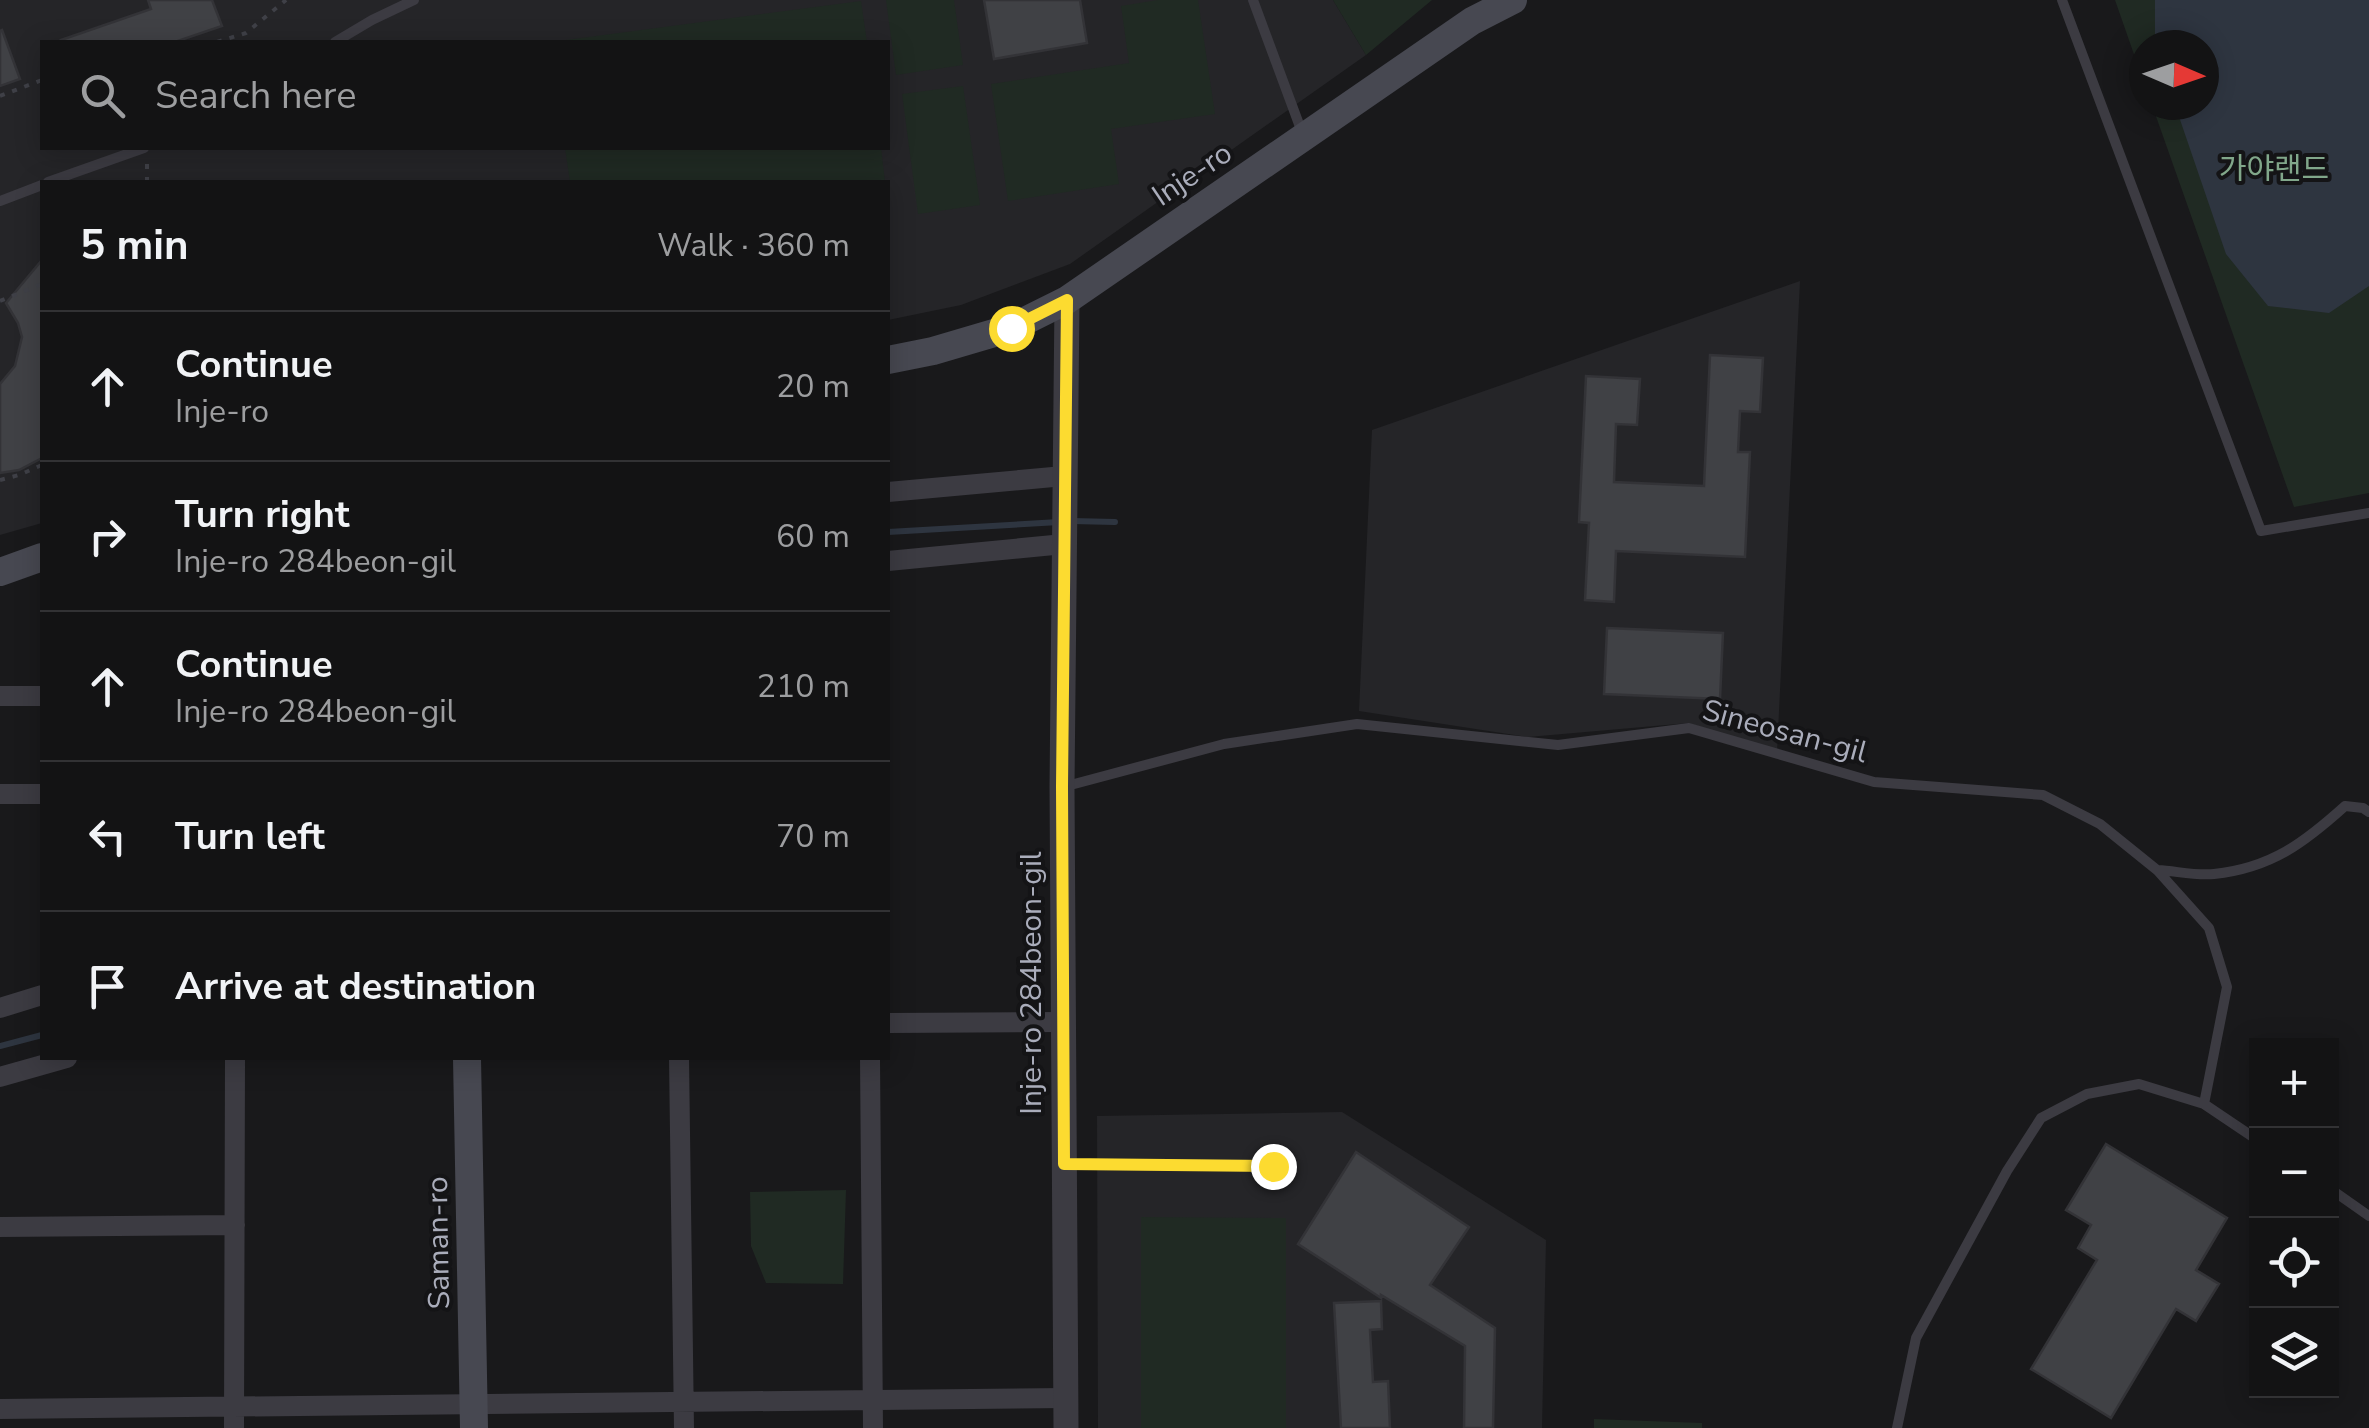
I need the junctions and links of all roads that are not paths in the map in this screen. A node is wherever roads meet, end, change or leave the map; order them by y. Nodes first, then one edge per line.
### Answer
1 (1252, 0) edge
2 (1513, 0) edge
3 (2062, 0) edge
4 (409, 1) edge
5 (338, 40) edge
6 (1304, 137) junction
7 (138, 150) edge
8 (56, 180) edge
9 (40, 186) edge
10 (0, 201) edge
11 (1067, 300) junction
12 (890, 360) edge
13 (1064, 486) junction
14 (890, 492) edge
15 (2369, 513) edge
16 (1064, 541) junction
17 (40, 558) edge
18 (890, 561) edge
19 (0, 572) edge
20 (0, 696) edge
21 (40, 696) edge
22 (1062, 787) junction
23 (0, 794) edge
24 (40, 794) edge
25 (2367, 806) edge
26 (2157, 870) junction
27 (40, 996) edge
28 (0, 1008) edge
29 (1065, 1022) junction
30 (890, 1023) edge
31 (60, 1060) edge
32 (235, 1060) edge
33 (467, 1060) edge
34 (679, 1060) edge
35 (870, 1060) edge
36 (0, 1077) edge
37 (2204, 1104) junction
38 (2249, 1134) edge
39 (1064, 1164) junction
40 (1273, 1166) dead end
41 (2339, 1195) edge
42 (2369, 1216) edge
43 (234, 1225) junction
44 (0, 1227) edge
45 (1066, 1398) junction
46 (873, 1401) junction
47 (684, 1403) junction
48 (234, 1405) junction
49 (0, 1409) edge
50 (474, 1416) edge
51 (234, 1428) edge
52 (684, 1428) edge
53 (873, 1428) edge
54 (1066, 1428) edge
55 (1897, 1428) edge

1 - 6 lane
2 - 6 main road, Inje-ro
3 - 15 lane
4 - 5 lane
6 - 11 main road, Inje-ro
7 - 8 lane
9 - 10 lane
11 - 12 main road, Inje-ro
11 - 13 street
13 - 14 street
13 - 16 street, Inje-ro 284beon-gil
16 - 18 street
16 - 22 street, Inje-ro 284beon-gil
17 - 19 main road
20 - 21 street
22 - 26 lane, Sineosan-gil
22 - 29 street, Inje-ro 284beon-gil
23 - 24 street
25 - 26 lane
26 - 37 lane, Sineosan-gil
27 - 28 street
29 - 30 street
29 - 39 street, Inje-ro 284beon-gil
31 - 36 street
32 - 43 street
33 - 50 main road, Saman-ro
34 - 47 street
35 - 46 street
37 - 38 lane
37 - 55 lane
39 - 40 lane
39 - 45 street, Inje-ro 284beon-gil
41 - 42 lane
43 - 44 street
43 - 48 street
45 - 46 street
45 - 54 street, Inje-ro 284beon-gil
46 - 47 street
46 - 53 street
47 - 50 street
47 - 52 street
48 - 49 street
48 - 50 street
48 - 51 street

